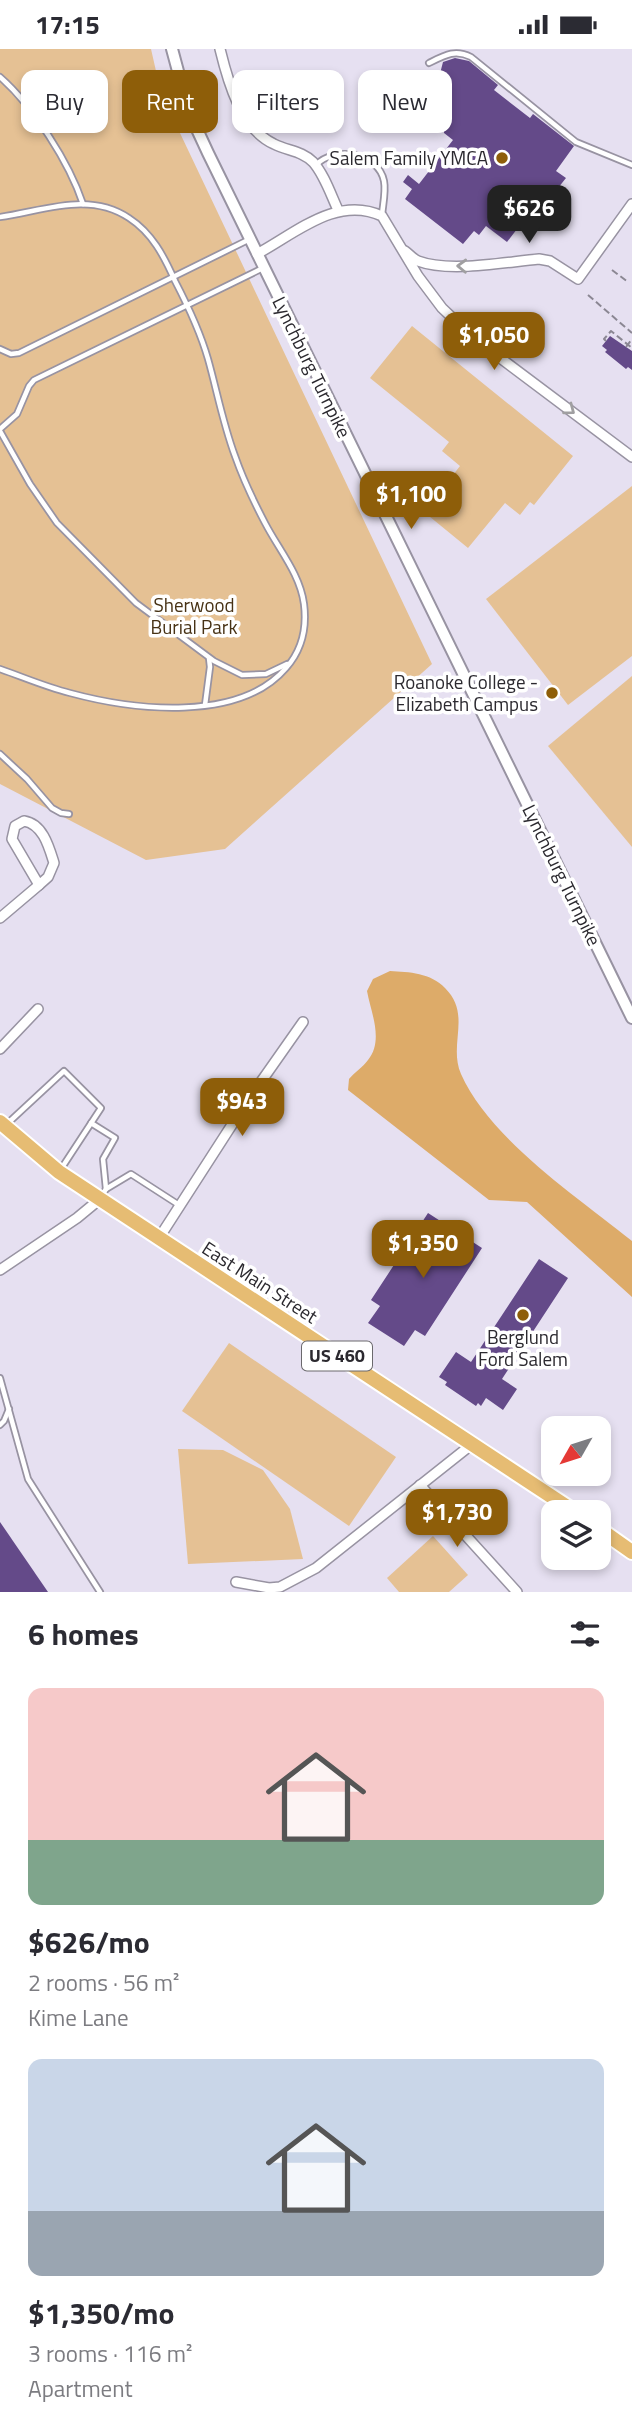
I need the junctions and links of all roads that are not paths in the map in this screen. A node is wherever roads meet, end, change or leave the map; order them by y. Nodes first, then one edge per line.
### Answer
1 (172, 49) edge
2 (220, 49) edge
3 (429, 62) dead end
4 (0, 77) edge
5 (316, 165) junction
6 (632, 165) edge
7 (83, 204) junction
8 (632, 204) edge
9 (338, 210) junction
10 (382, 215) junction
11 (0, 217) edge
12 (250, 240) junction
13 (398, 246) junction
14 (257, 254) junction
15 (264, 268) junction
16 (174, 277) junction
17 (187, 305) junction
18 (0, 349) edge
19 (0, 430) edge
20 (632, 457) edge
21 (209, 658) junction
22 (291, 662) junction
23 (0, 669) edge
24 (205, 705) junction
25 (0, 754) edge
26 (69, 814) dead end
27 (39, 885) junction
28 (0, 918) edge
29 (38, 1009) dead end
30 (632, 1018) edge
31 (303, 1023) dead end
32 (0, 1049) edge
33 (91, 1122) junction
34 (2, 1124) edge
35 (59, 1172) junction
36 (103, 1194) junction
37 (180, 1205) junction
38 (159, 1238) junction
39 (0, 1270) edge
40 (0, 1378) edge
41 (9, 1408) junction
42 (0, 1425) edge
43 (471, 1445) junction
44 (420, 1485) junction
45 (556, 1500) edge
46 (611, 1537) edge
47 (632, 1552) edge
48 (236, 1583) dead end
49 (100, 1592) edge
50 (517, 1592) edge

1 - 12 street, Lynchburg Turnpike
2 - 5 street
3 - 6 lane
4 - 7 lane
5 - 9 street
5 - 10 lane
7 - 11 lane
7 - 16 lane
8 -> 13 street
9 - 10 street
9 - 14 street
10 - 13 street
12 - 14 street, Lynchburg Turnpike
12 - 16 lane
13 -> 20 street
14 - 15 street, Lynchburg Turnpike
15 - 17 lane
15 - 30 street, Lynchburg Turnpike
16 - 17 lane
16 - 18 lane
17 - 19 lane
17 - 22 lane
19 - 21 lane
21 - 22 lane
21 - 24 lane
22 - 24 lane
23 - 24 lane
25 - 26 lane
27 - 27 street
27 - 28 street
29 - 32 street
31 - 37 street
33 - 34 lane
33 - 35 lane
33 - 36 lane
34 - 35 main road, East Main Street / US 460
35 - 36 main road, East Main Street / US 460
36 - 37 lane
36 - 38 main road, East Main Street / US 460
36 - 39 street
37 - 38 street
38 - 43 main road, East Main Street / US 460
40 - 41 lane
41 - 42 lane
41 - 49 lane
43 - 44 street
43 - 45 main road, East Main Street / US 460
44 - 48 street
44 - 50 street
46 - 47 main road

